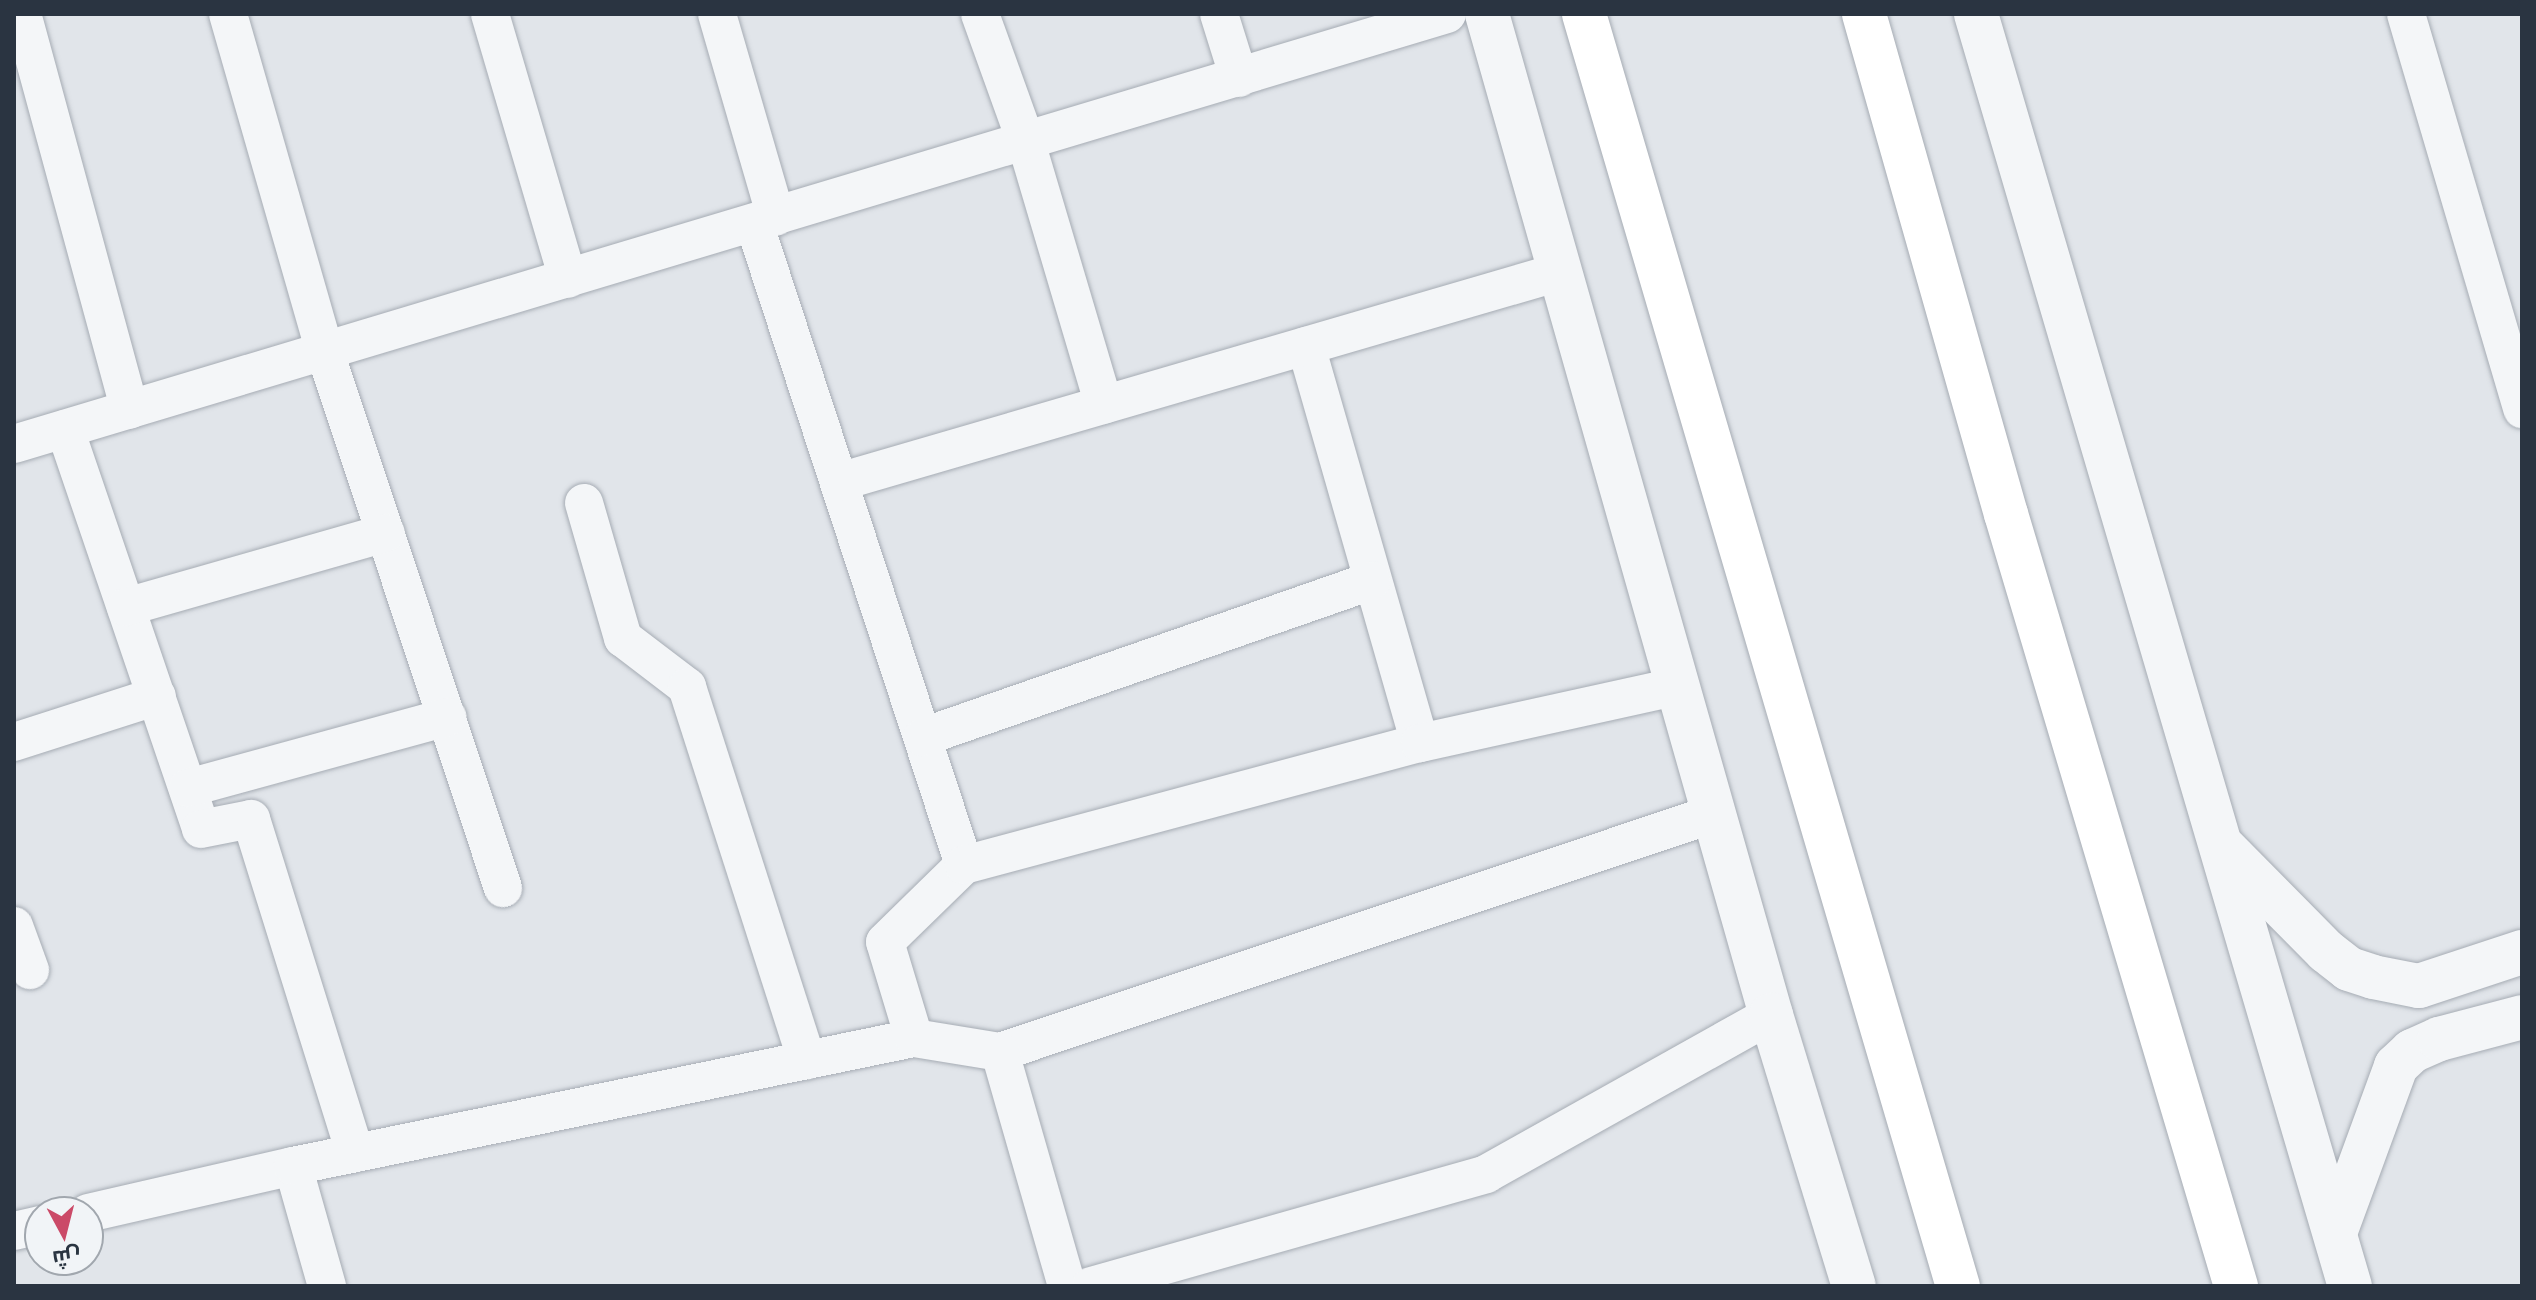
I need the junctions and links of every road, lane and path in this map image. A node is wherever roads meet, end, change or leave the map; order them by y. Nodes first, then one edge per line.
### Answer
1 (228, 14) edge
2 (490, 14) edge
3 (717, 14) edge
4 (980, 14) edge
5 (1219, 14) edge
6 (1447, 14) edge
7 (1487, 14) edge
8 (1584, 14) edge
9 (1864, 14) edge
10 (1976, 14) edge
11 (2406, 14) edge
12 (14, 16) edge
13 (1239, 78) junction
14 (1026, 142) junction
15 (765, 220) junction
16 (1559, 272) junction
17 (568, 279) junction
18 (1306, 346) junction
19 (325, 352) junction
20 (1104, 405) junction
21 (2522, 409) edge
22 (130, 410) junction
23 (65, 429) junction
24 (14, 444) edge
25 (839, 482) junction
26 (584, 503) dead end
27 (386, 533) junction
28 (1372, 581) junction
29 (126, 607) junction
30 (1680, 686) junction
31 (157, 696) junction
32 (447, 717) junction
33 (923, 737) junction
34 (14, 742) edge
35 (1420, 743) junction
36 (188, 788) junction
37 (1716, 813) junction
38 (2220, 845) junction
39 (964, 865) junction
40 (503, 888) dead end
41 (14, 926) edge
42 (2522, 952) edge
43 (30, 970) dead end
44 (1771, 1015) junction
45 (2522, 1017) edge
46 (914, 1038) junction
47 (1000, 1052) junction
48 (807, 1060) junction
49 (355, 1153) junction
50 (293, 1166) junction
51 (104, 1209) edge
52 (2335, 1233) junction
53 (327, 1286) edge
54 (1067, 1286) edge
55 (1091, 1286) edge
56 (1854, 1286) edge
57 (1958, 1286) edge
58 (2236, 1286) edge
59 (2350, 1286) edge

1 - 19 street
2 - 17 street
3 - 15 street
4 - 14 street
5 - 13 street
6 - 13 street
7 - 16 street
8 - 57 main road
9 - 58 main road
10 - 38 street
11 - 21 street
12 - 22 street
13 - 14 street
14 - 15 street
14 - 20 street
15 - 17 street
15 - 25 street
16 - 18 street
16 - 30 street
17 - 19 street
18 - 20 street
18 - 28 street
19 - 22 street
19 - 27 street
20 - 25 street
22 - 23 street
23 - 24 street
23 - 29 street
25 - 33 street
26 - 48 street
27 - 29 street
27 - 32 street
28 - 33 street
28 - 35 street
29 - 31 street
30 - 35 street
30 - 37 street
31 - 34 street
31 - 36 street
32 - 36 street
32 - 40 street
33 - 39 street
35 - 39 street
36 - 49 street
37 - 44 street
37 - 47 street
38 - 42 street
38 - 52 street
39 - 46 street
41 - 43 street
44 - 55 street
44 - 56 street
45 - 52 street
46 - 47 street
46 - 48 street
47 - 54 street
48 - 49 street
49 - 50 street
50 - 51 street
50 - 53 street
52 - 59 street

